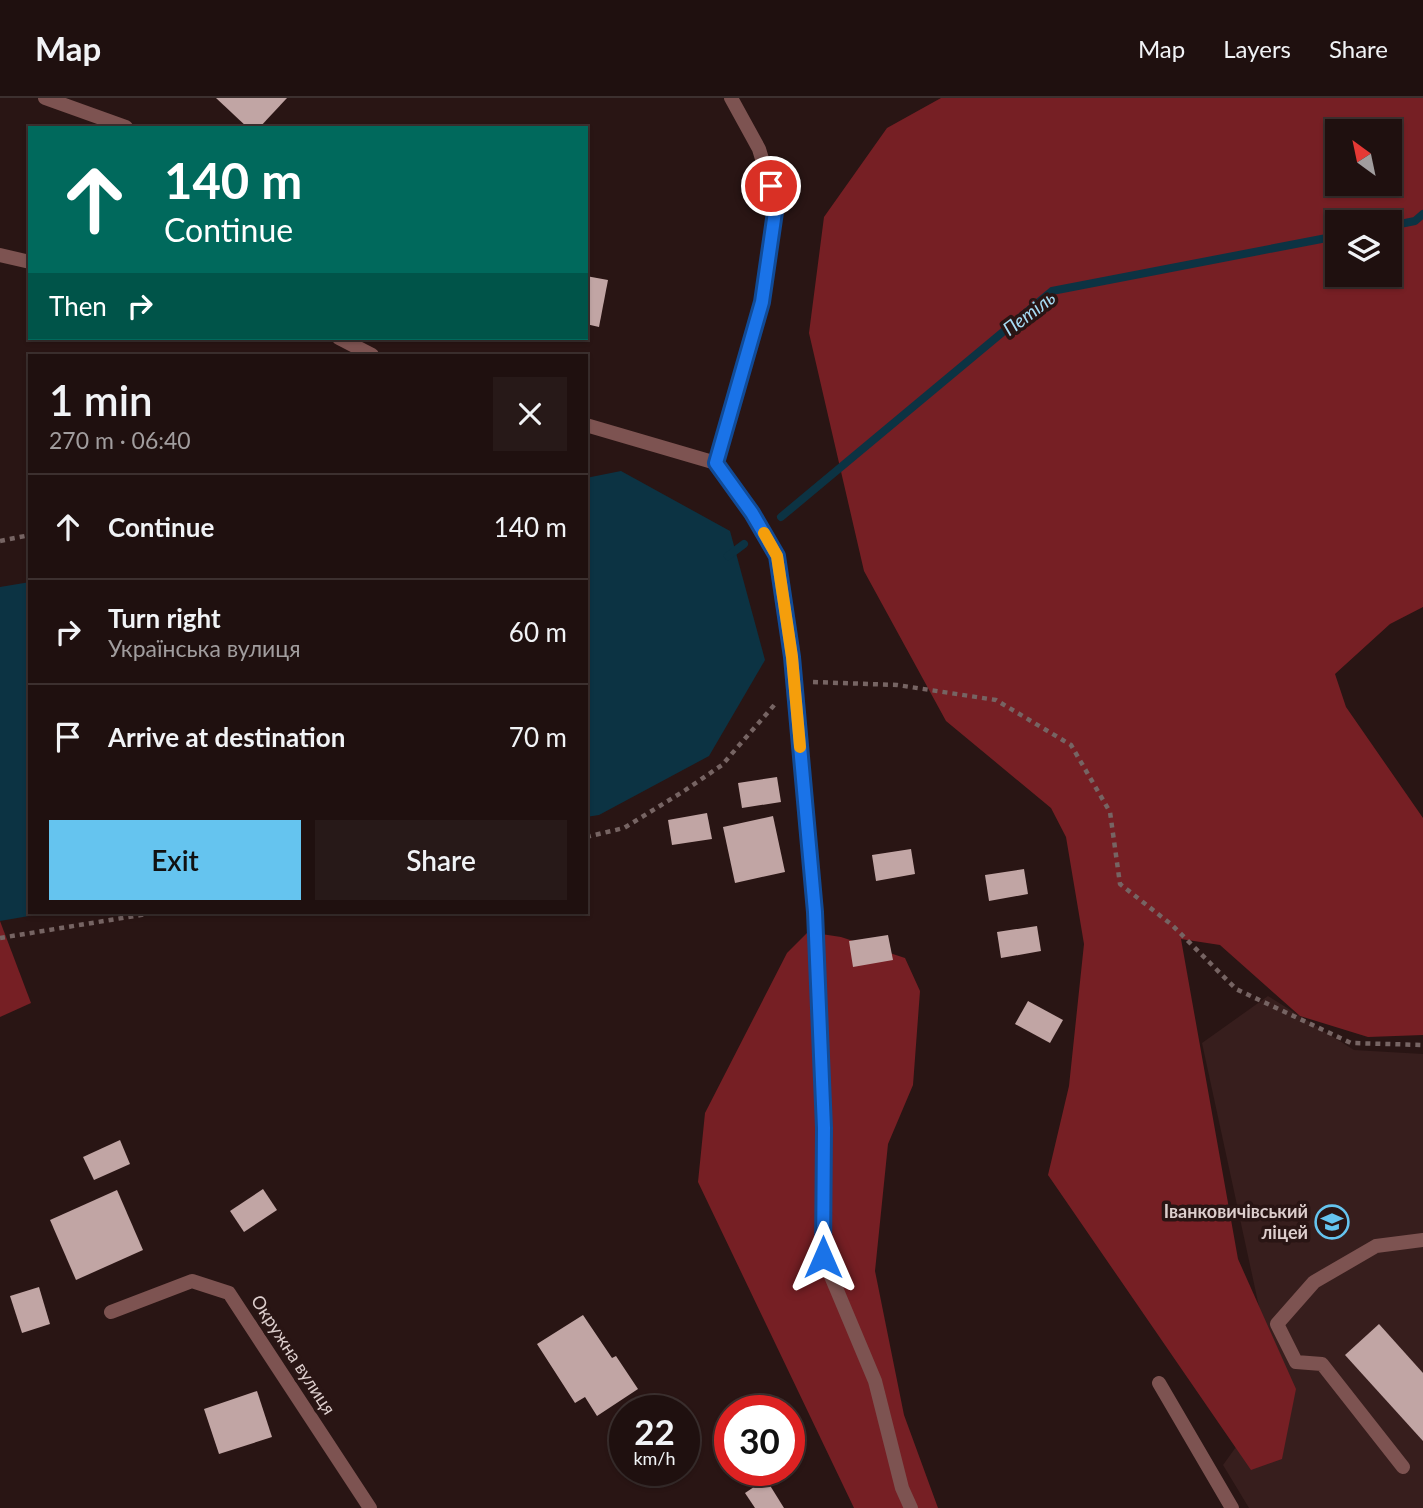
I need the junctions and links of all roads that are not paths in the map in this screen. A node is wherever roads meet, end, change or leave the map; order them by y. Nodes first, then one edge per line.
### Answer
1 (45, 98) edge
2 (731, 98) edge
3 (123, 126) edge
4 (0, 255) edge
5 (28, 262) edge
6 (344, 340) edge
7 (370, 354) edge
8 (588, 426) edge
9 (716, 463) junction
10 (1423, 1240) edge
11 (111, 1312) dead end
12 (1159, 1383) dead end
13 (1403, 1467) dead end
14 (370, 1508) edge
15 (911, 1508) edge
16 (1232, 1508) edge

1 - 3 street
2 - 9 street
4 - 5 street
6 - 7 street
8 - 9 street
9 - 15 street
10 - 13 street
11 - 14 street, Окружна вулиця
12 - 16 street

